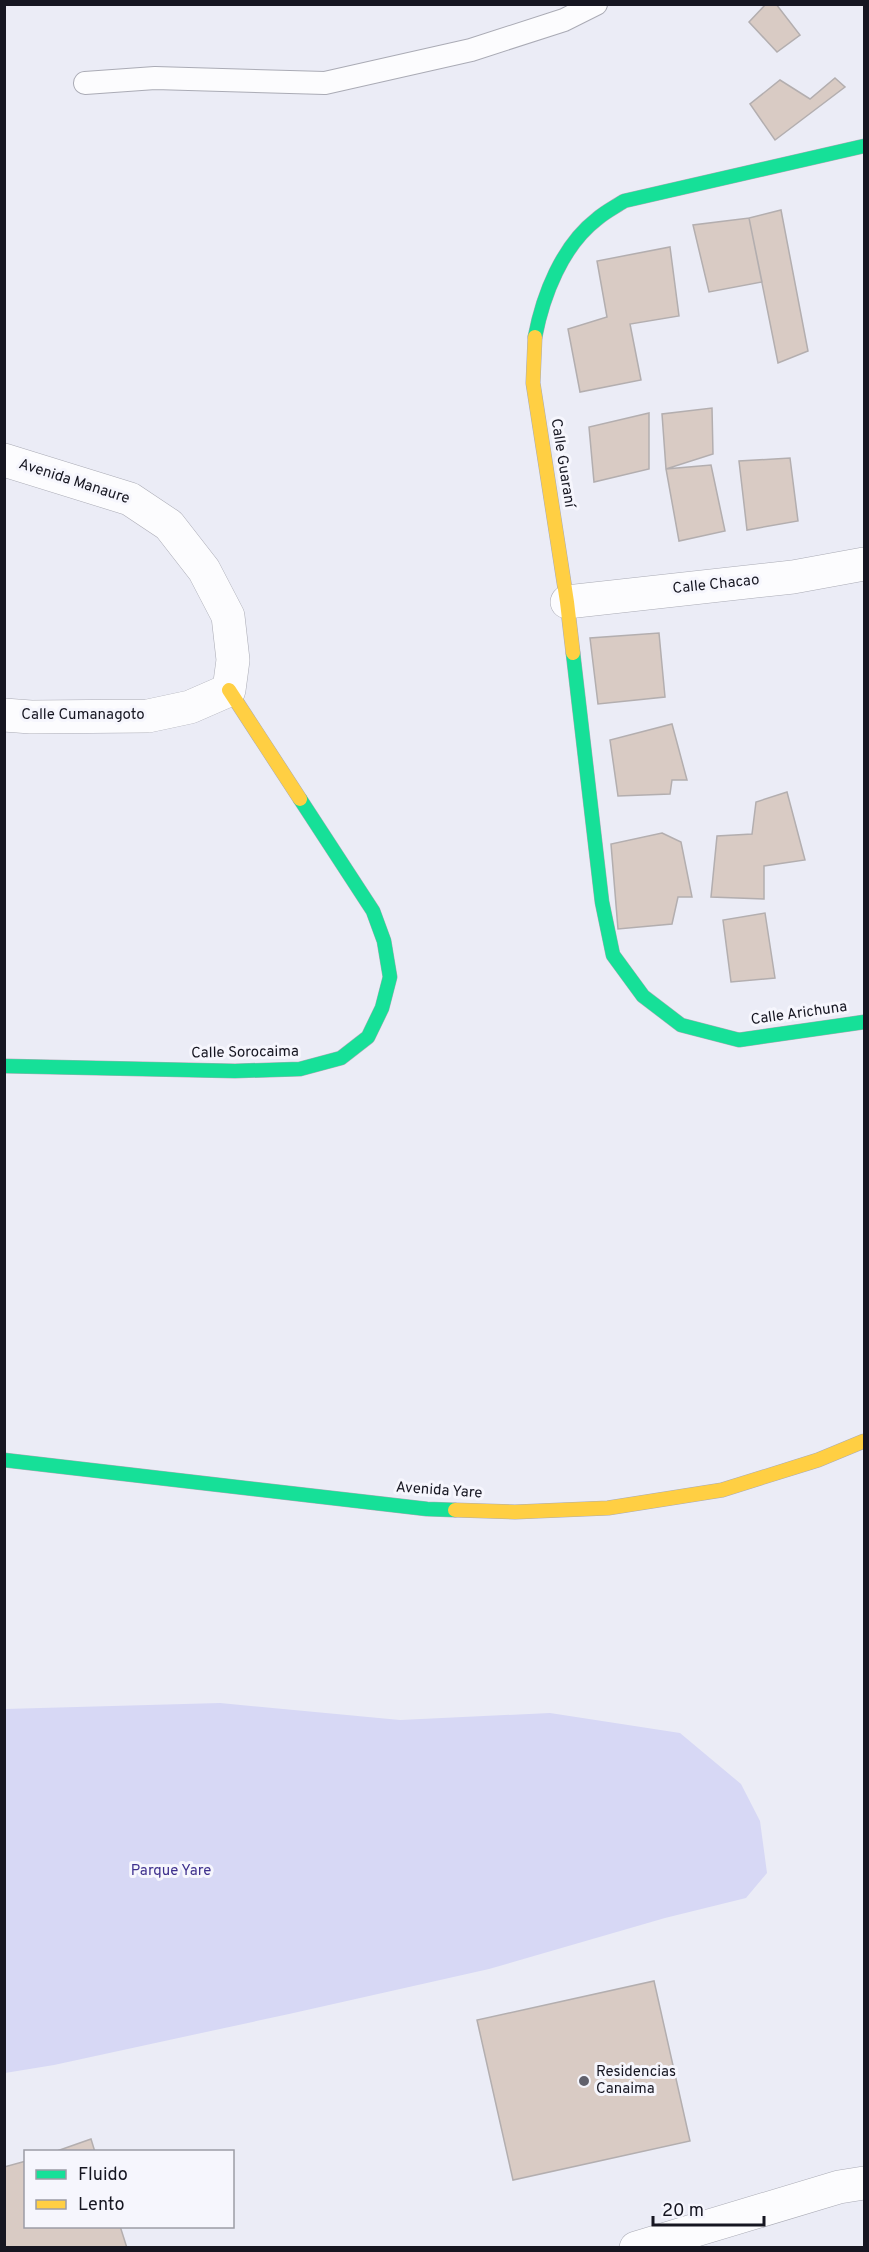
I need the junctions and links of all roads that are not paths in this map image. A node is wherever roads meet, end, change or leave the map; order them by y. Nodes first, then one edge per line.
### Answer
1 (596, 4) edge
2 (85, 83) dead end
3 (864, 146) edge
4 (4, 460) edge
5 (864, 564) edge
6 (567, 602) junction
7 (229, 690) junction
8 (4, 715) edge
9 (643, 996) joint
10 (864, 1022) edge
11 (4, 1066) edge
12 (864, 1441) edge
13 (4, 1460) edge
14 (864, 2183) edge
15 (636, 2247) edge

1 - 2 lane
3 - 6 street, Calle Guaraní
4 - 7 street, Avenida Manaure
5 - 6 street, Calle Chacao
6 - 9 street, Calle Guaraní
7 - 8 street, Calle Cumanagoto
7 - 11 street, Calle Sorocaima
9 - 10 street, Calle Arichuna
12 - 13 street, Avenida Yare
14 - 15 street

